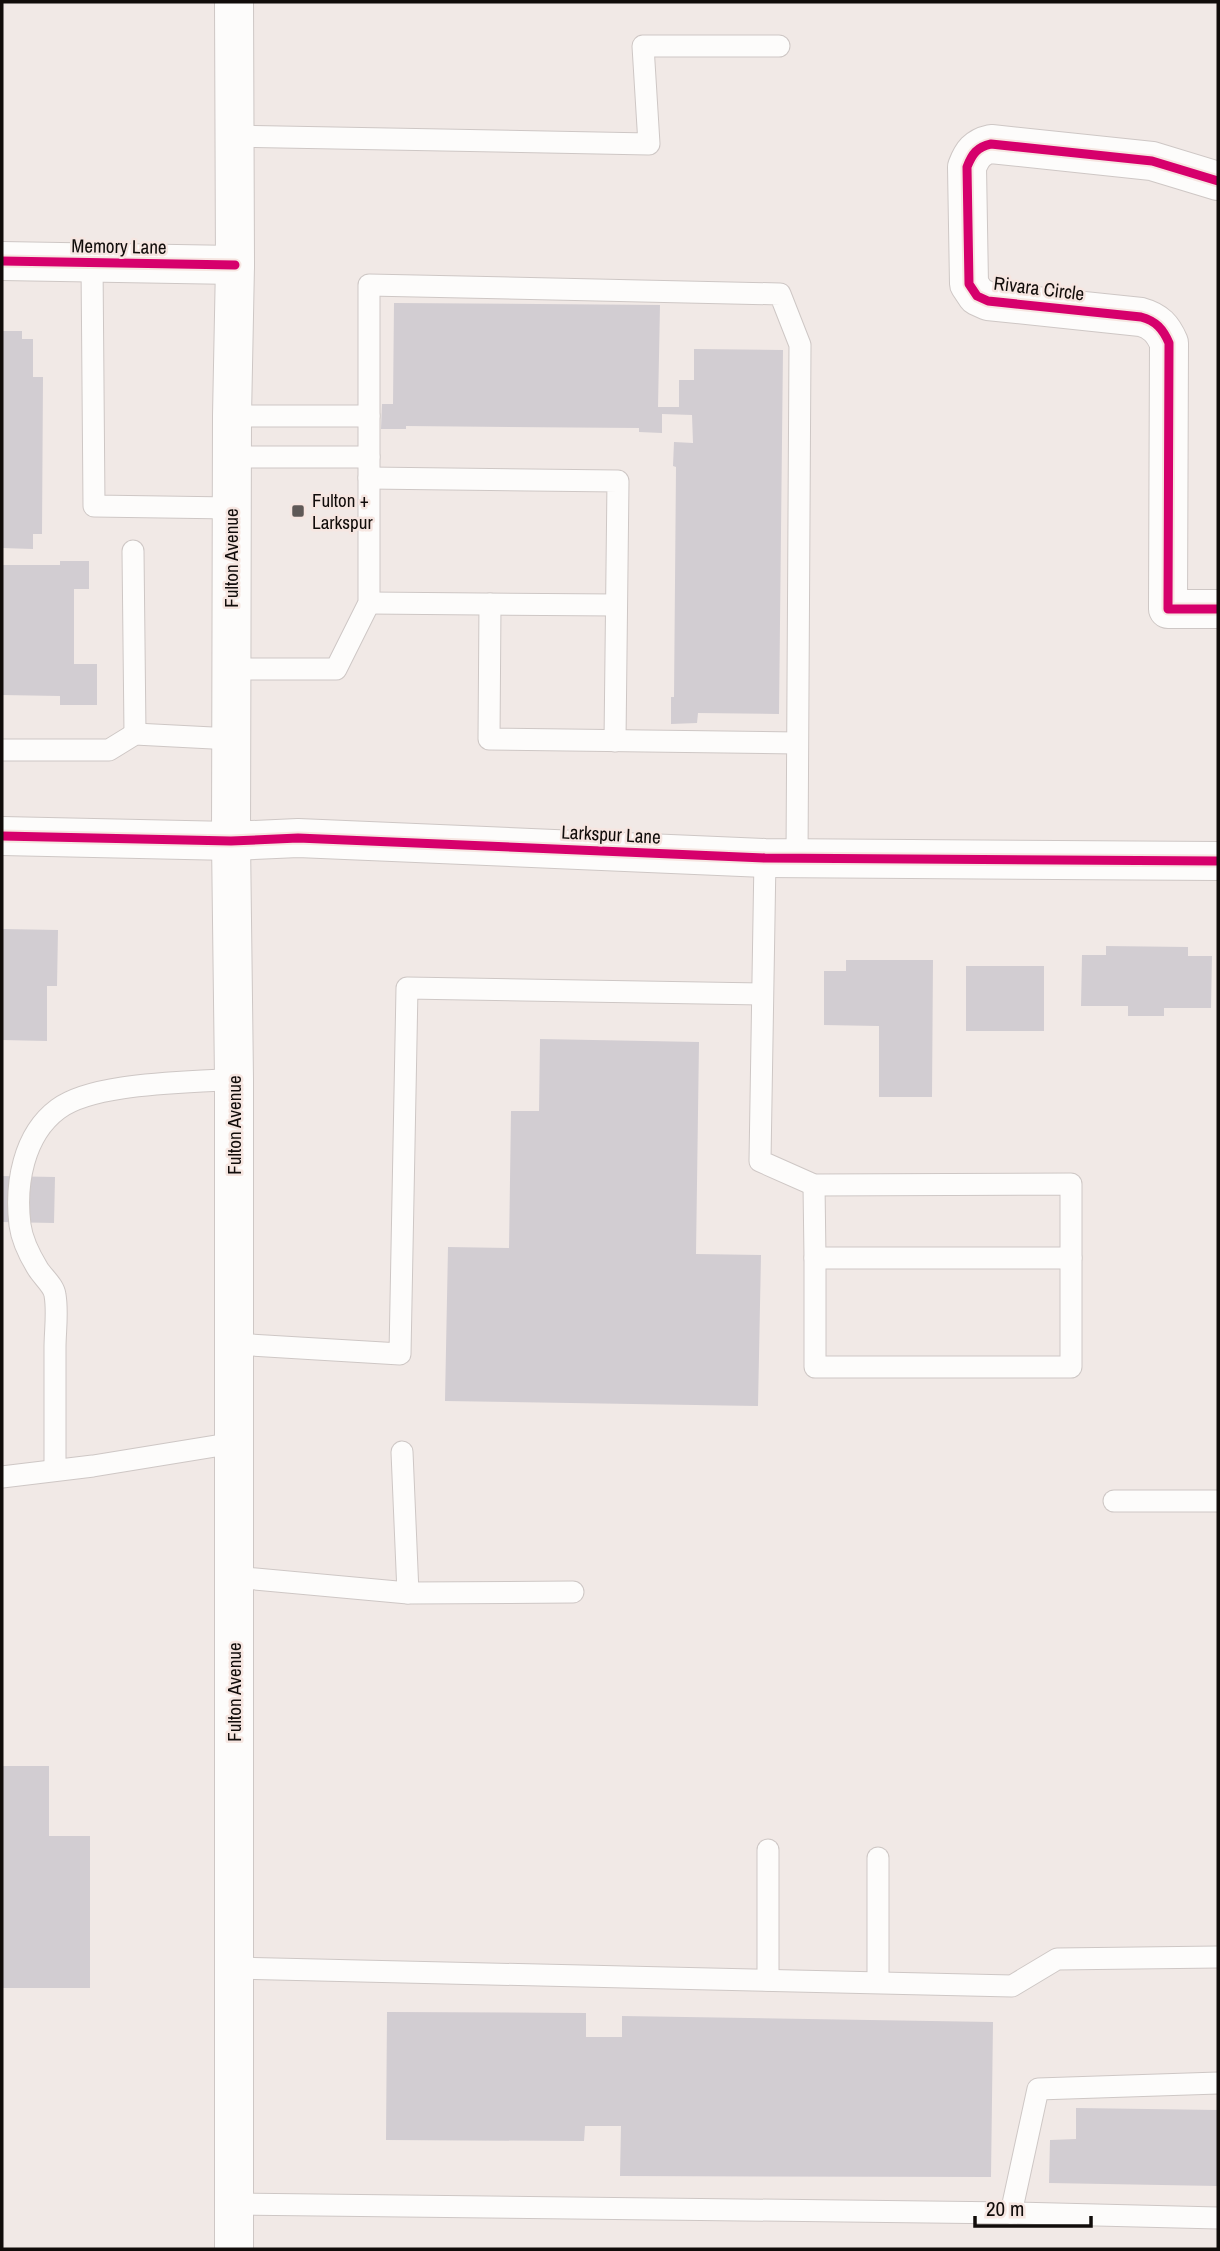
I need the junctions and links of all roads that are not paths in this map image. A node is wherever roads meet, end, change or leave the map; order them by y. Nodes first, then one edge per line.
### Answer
1 (234, 2) edge
2 (779, 46) dead end
3 (234, 136) junction
4 (1218, 181) edge
5 (2, 261) edge
6 (92, 262) junction
7 (235, 265) junction
8 (232, 416) junction
9 (369, 416) junction
10 (232, 457) junction
11 (369, 468) junction
12 (231, 508) junction
13 (133, 551) dead end
14 (369, 603) junction
15 (490, 604) junction
16 (616, 605) junction
17 (1218, 609) edge
18 (232, 669) junction
19 (135, 734) junction
20 (232, 739) junction
21 (615, 741) junction
22 (797, 743) junction
23 (2, 750) edge
24 (2, 836) edge
25 (231, 841) junction
26 (781, 858) junction
27 (1218, 861) edge
28 (762, 994) junction
29 (234, 1079) junction
30 (814, 1185) junction
31 (815, 1258) junction
32 (1071, 1258) junction
33 (234, 1344) junction
34 (234, 1443) junction
35 (402, 1452) dead end
36 (55, 1470) junction
37 (2, 1477) edge
38 (1114, 1501) dead end
39 (1218, 1501) edge
40 (234, 1577) junction
41 (408, 1592) junction
42 (573, 1592) dead end
43 (768, 1850) dead end
44 (878, 1858) dead end
45 (1218, 1957) edge
46 (234, 1968) junction
47 (768, 1980) junction
48 (878, 1982) junction
49 (1218, 2083) edge
50 (234, 2204) junction
51 (1011, 2213) junction
52 (1218, 2218) edge
53 (234, 2249) edge

1 - 3 street, Fulton Avenue
2 - 3 lane
3 - 7 street, Fulton Avenue
4 - 17 street, Rivara Circle
5 - 6 street, Memory Lane
6 - 7 street, Memory Lane
6 - 12 lane
7 - 8 street, Fulton Avenue
8 - 9 lane
8 - 10 street, Fulton Avenue
9 - 11 lane
9 - 22 lane
10 - 11 lane
10 - 12 street, Fulton Avenue
11 - 14 lane
11 - 16 lane
12 - 18 street, Fulton Avenue
13 - 19 lane
14 - 15 lane
14 - 18 lane
15 - 16 lane
15 - 21 lane
16 - 21 lane
18 - 20 street, Fulton Avenue
19 - 20 lane
19 - 23 lane
20 - 25 street, Fulton Avenue
21 - 22 lane
22 - 26 lane
24 - 25 street, Larkspur Lane
25 - 26 street, Larkspur Lane
25 - 29 street, Fulton Avenue
26 - 27 street, Larkspur Lane
26 - 28 lane
28 - 30 lane
28 - 33 lane
29 - 33 street, Fulton Avenue
29 - 36 lane
30 - 31 lane
30 - 32 lane
31 - 32 lane
31 - 32 lane
33 - 34 street, Fulton Avenue
34 - 36 lane
34 - 40 street, Fulton Avenue
35 - 41 lane
36 - 37 lane
38 - 39 lane
40 - 41 lane
40 - 46 street, Fulton Avenue
41 - 42 lane
43 - 47 lane
44 - 48 lane
45 - 48 lane
46 - 47 lane
46 - 50 street, Fulton Avenue
47 - 48 lane
49 - 51 lane
50 - 51 lane
50 - 53 street, Fulton Avenue
51 - 52 lane

